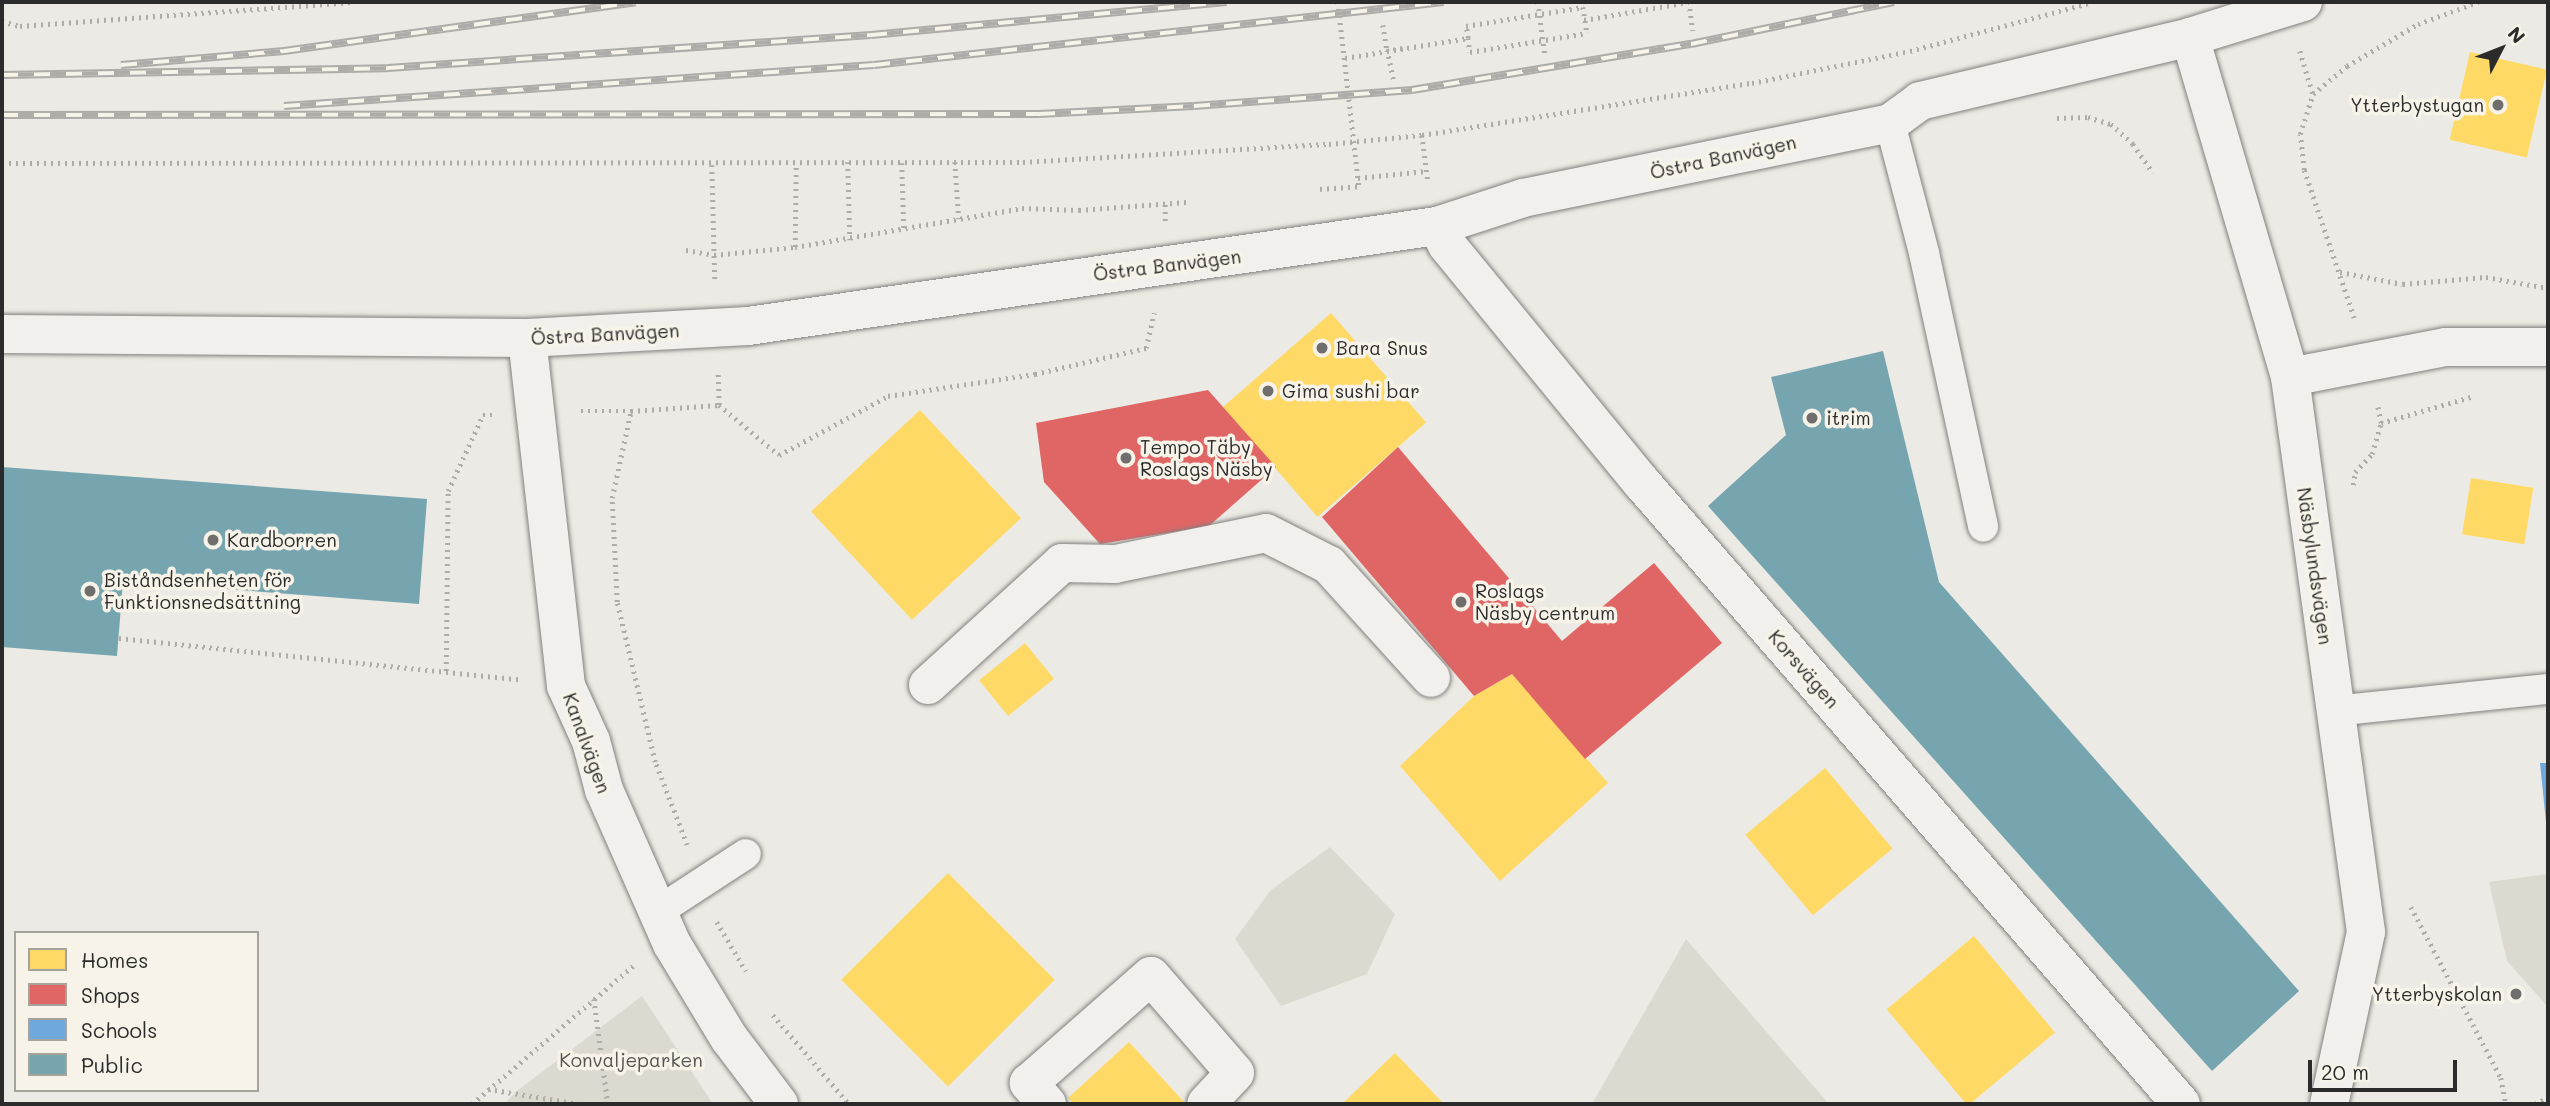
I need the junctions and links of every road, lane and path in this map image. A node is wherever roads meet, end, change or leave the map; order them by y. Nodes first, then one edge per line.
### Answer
1 (353, 2) edge
2 (1338, 2) edge
3 (1538, 2) edge
4 (1689, 2) edge
5 (2093, 2) edge
6 (2303, 2) edge
7 (2478, 2) edge
8 (1584, 20) junction
9 (2, 21) edge
10 (1383, 24) dead end
11 (1693, 31) dead end
12 (2190, 37) junction
13 (1468, 38) junction
14 (1387, 51) junction
15 (1545, 55) dead end
16 (1345, 58) junction
17 (1393, 79) dead end
18 (1890, 123) junction
19 (848, 162) junction
20 (955, 162) junction
21 (2, 163) edge
22 (796, 163) junction
23 (902, 163) junction
24 (712, 165) junction
25 (1426, 171) dead end
26 (1358, 178) junction
27 (1320, 189) dead end
28 (1187, 202) dead end
29 (1165, 204) junction
30 (959, 219) junction
31 (1437, 226) junction
32 (904, 229) junction
33 (850, 240) junction
34 (795, 247) junction
35 (686, 250) dead end
36 (713, 255) junction
37 (1164, 268) junction
38 (2340, 272) junction
39 (2548, 288) edge
40 (718, 329) junction
41 (2, 334) edge
42 (527, 338) junction
43 (2548, 347) edge
44 (2367, 360) junction
45 (2290, 377) junction
46 (2488, 395) dead end
47 (719, 405) junction
48 (534, 411) junction
49 (631, 411) junction
50 (2381, 423) junction
51 (2351, 493) dead end
52 (1983, 527) dead end
53 (119, 638) dead end
54 (446, 671) junction
55 (1431, 678) dead end
56 (928, 685) dead end
57 (566, 686) junction
58 (2548, 689) edge
59 (2334, 711) junction
60 (746, 854) dead end
61 (702, 883) junction
62 (2404, 894) dead end
63 (717, 921) junction
64 (664, 928) junction
65 (749, 976) dead end
66 (594, 999) junction
67 (768, 1009) dead end
68 (487, 1088) junction
69 (1026, 1097) edge
70 (2548, 1097) edge
71 (472, 1104) edge
72 (580, 1104) edge
73 (608, 1104) edge
74 (779, 1104) edge
75 (849, 1104) edge
76 (1206, 1104) edge
77 (2181, 1104) edge
78 (2329, 1104) edge
79 (2506, 1104) edge
80 (2536, 1104) edge

1 - 9 path
2 - 16 path, bridge
3 - 15 path
4 - 8 path
4 - 11 path
5 - 20 path
6 - 12 street, Östra Banvägen
7 - 38 path
8 - 13 path, bridge
8 - 13 path, bridge
10 - 14 path
12 - 18 street, Östra Banvägen
12 - 45 street, Näsbylundsvägen
13 - 14 path, bridge
14 - 16 path, bridge
14 - 17 path
16 - 26 path, bridge
18 - 31 street, Östra Banvägen
18 - 52 lane
19 - 22 path
19 - 23 path
19 - 33 path
20 - 23 path
20 - 30 path
21 - 24 path
22 - 24 path
22 - 34 path
23 - 32 path
24 - 36 path
25 - 26 path
26 - 27 path
28 - 29 path
29 - 30 path
29 - 37 path
30 - 32 path
31 - 37 street, Östra Banvägen
31 - 77 street, Korsvägen
32 - 33 path
33 - 34 path
34 - 36 path
35 - 36 path
36 - 40 path
37 - 40 street, Östra Banvägen
37 - 47 path
38 - 39 path
38 - 44 path
40 - 42 street, Östra Banvägen
40 - 47 path
41 - 42 street, Östra Banvägen
42 - 48 street, Kanalvägen
43 - 44 street
44 - 45 street
44 - 50 path
45 - 59 street, Näsbylundsvägen
46 - 50 path
47 - 49 path
48 - 49 path
48 - 54 path
48 - 57 street, Kanalvägen
49 - 61 path
50 - 51 path
53 - 54 path
54 - 57 path
55 - 56 street
57 - 64 street, Kanalvägen
58 - 59 lane
59 - 78 street, Näsbylundsvägen
60 - 61 lane
61 - 63 path
61 - 64 lane
62 - 79 path
63 - 64 path
63 - 65 path
64 - 66 path
64 - 74 street, Kanalvägen
66 - 68 path
66 - 73 path
67 - 75 path
68 - 71 path
68 - 72 path
69 - 76 street
70 - 80 path

